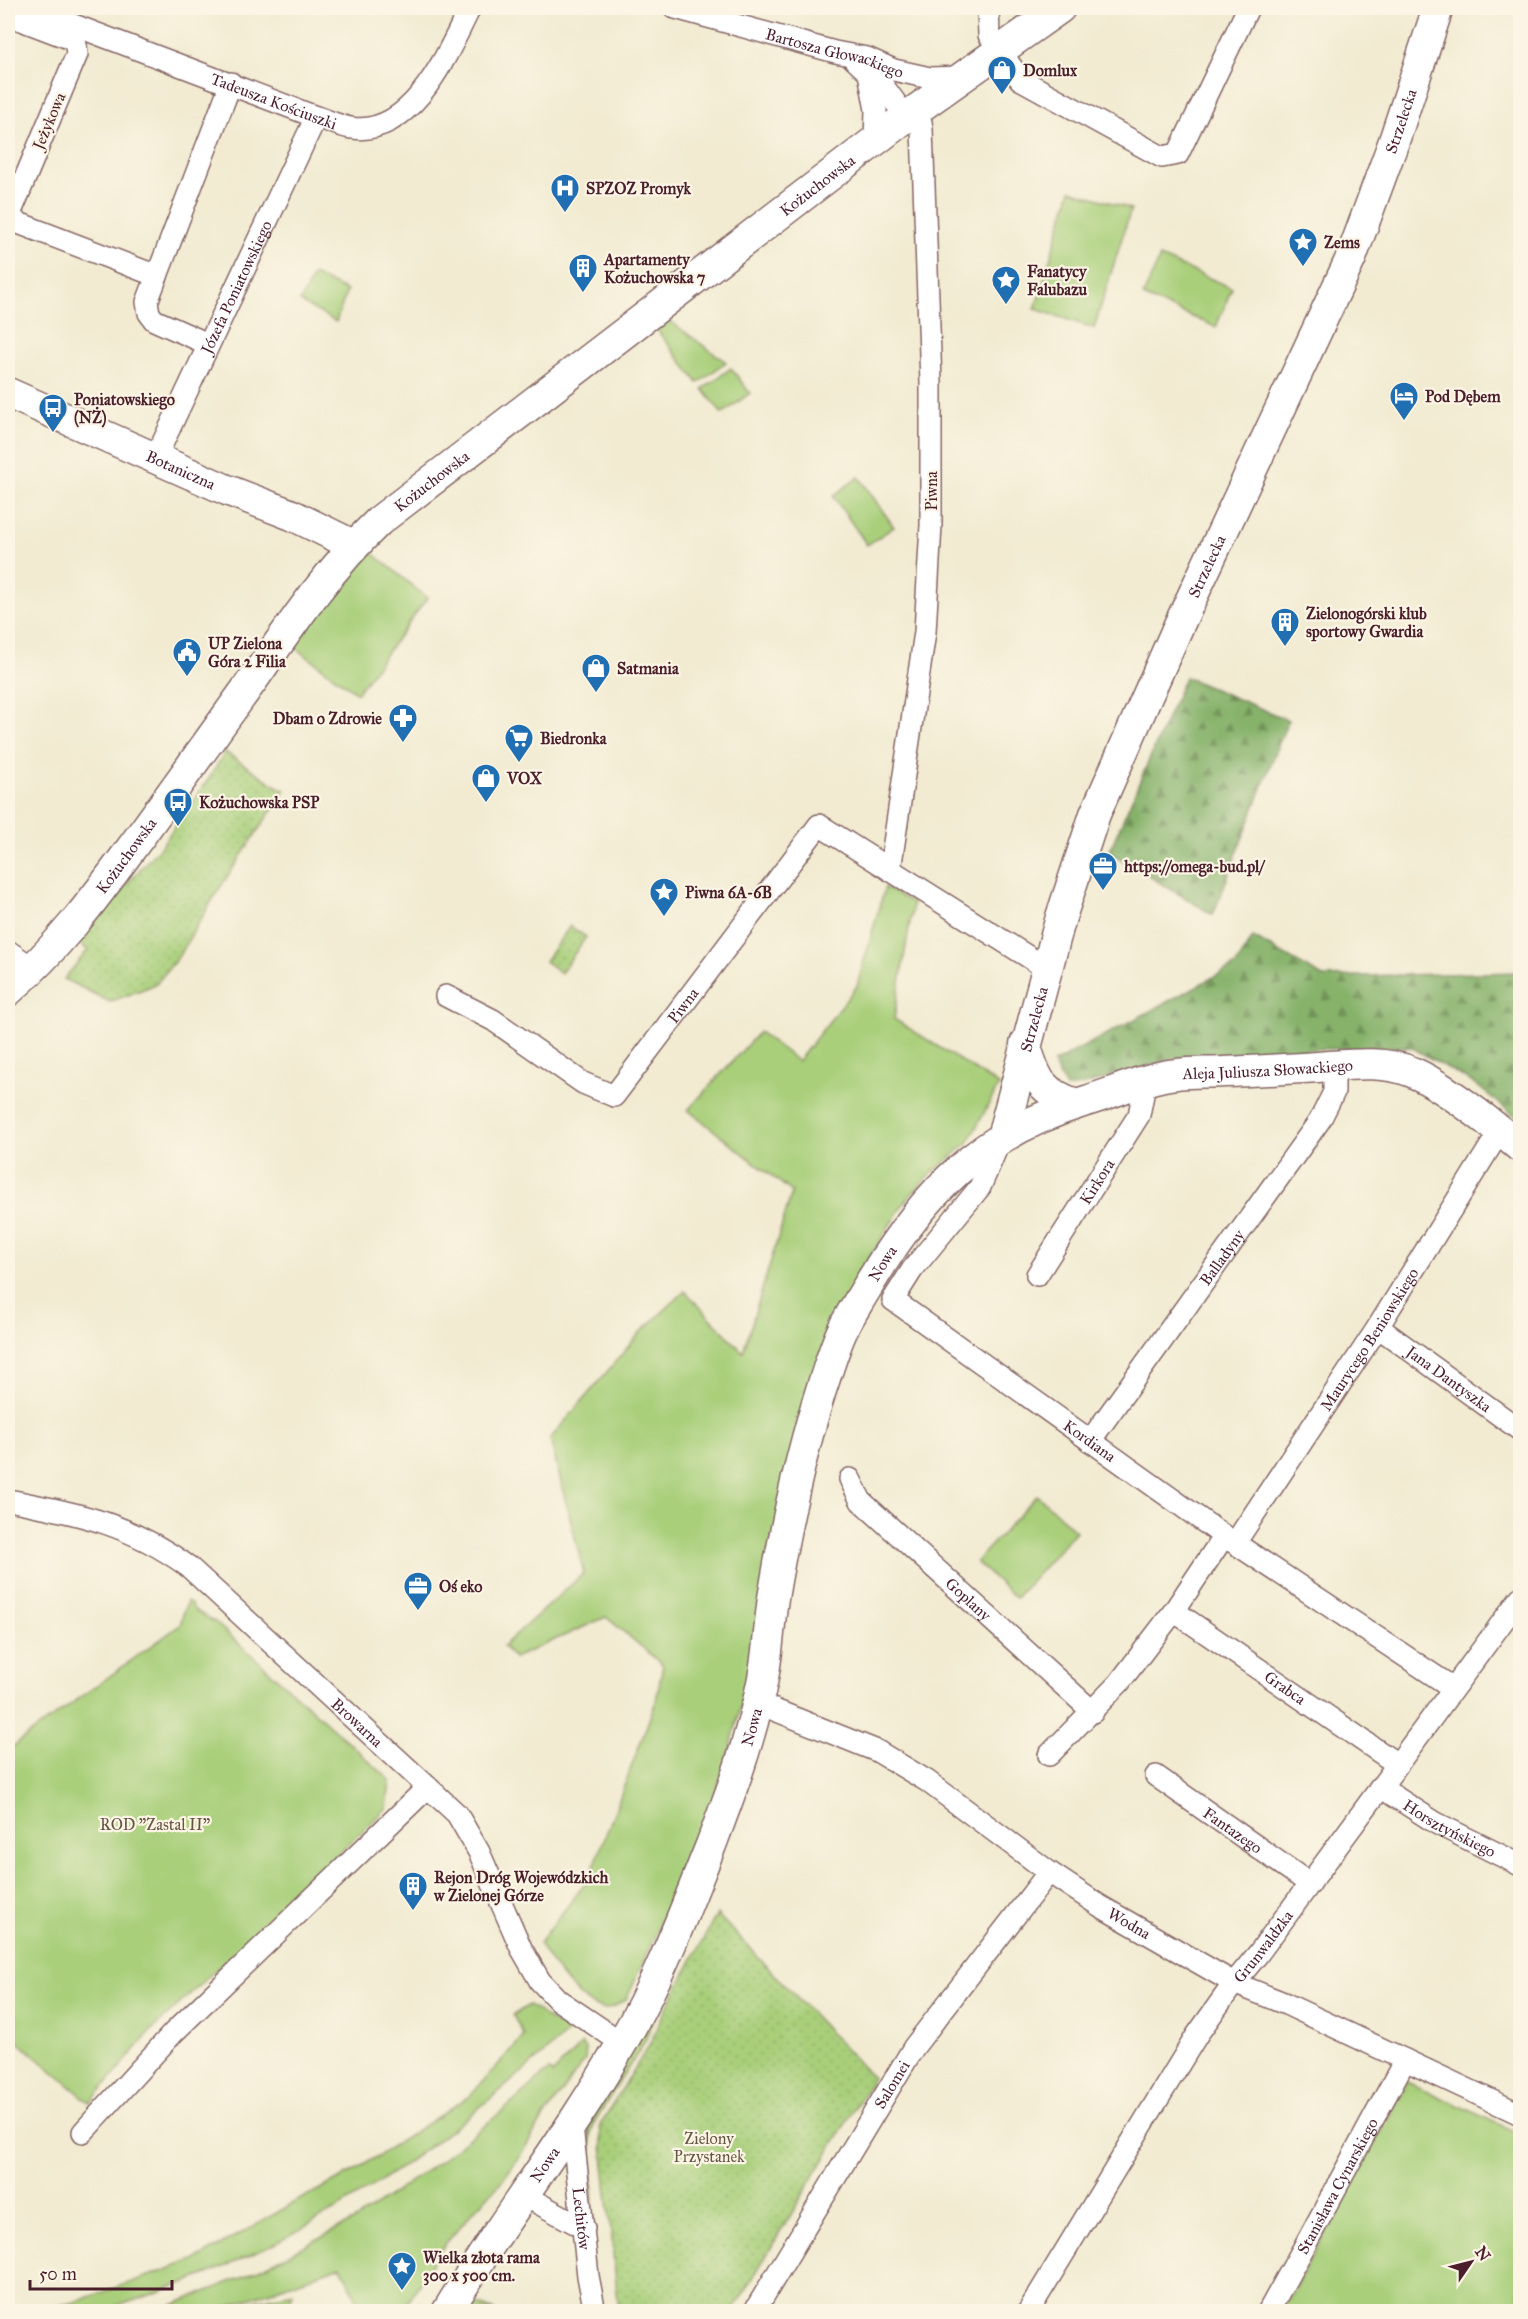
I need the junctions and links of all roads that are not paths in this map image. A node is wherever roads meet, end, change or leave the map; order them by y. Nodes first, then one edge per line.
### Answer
1 (29, 8) edge
2 (470, 8) edge
3 (675, 8) edge
4 (988, 8) edge
5 (1060, 8) edge
6 (1248, 8) edge
7 (1438, 8) edge
8 (8, 15) edge
9 (999, 50) junction
10 (849, 55) junction
11 (894, 70) junction
12 (869, 72) junction
13 (962, 76) junction
14 (231, 83) junction
15 (913, 112) junction
16 (316, 117) junction
17 (875, 141) junction
18 (157, 276) junction
19 (208, 344) junction
20 (8, 393) edge
21 (156, 457) junction
22 (300, 519) junction
23 (353, 546) junction
24 (327, 576) junction
25 (890, 870) junction
26 (8, 951) edge
27 (1046, 968) junction
28 (34, 969) junction
29 (8, 991) edge
30 (446, 996) dead end
31 (1025, 1044) junction
32 (1334, 1066) junction
33 (1141, 1083) junction
34 (1076, 1104) junction
35 (1002, 1137) junction
36 (1510, 1139) edge
37 (1037, 1275) dead end
38 (1378, 1327) junction
39 (1521, 1430) edge
40 (1090, 1441) junction
41 (850, 1479) dead end
42 (8, 1500) edge
43 (1230, 1540) junction
44 (1521, 1598) edge
45 (1174, 1611) junction
46 (1454, 1688) junction
47 (758, 1703) junction
48 (1093, 1712) junction
49 (1049, 1755) dead end
50 (1397, 1764) junction
51 (1156, 1776) dead end
52 (428, 1787) junction
53 (1380, 1787) junction
54 (1521, 1865) edge
55 (1049, 1872) junction
56 (1310, 1884) junction
57 (1234, 1983) junction
58 (622, 2043) junction
59 (1405, 2060) junction
60 (1521, 2114) edge
61 (572, 2126) junction
62 (83, 2132) dead end
63 (524, 2196) junction
64 (584, 2228) junction
65 (447, 2312) edge
66 (595, 2312) edge
67 (754, 2312) edge
68 (1028, 2312) edge
69 (1268, 2312) edge

1 - 14 street, Tadeusza Kościuszki
2 - 16 street, Tadeusza Kościuszki
3 - 10 street, Bartosza Głowackiego
4 - 9 street
5 - 9 street, Kożuchowska
6 - 9 street
7 - 27 street, Strzelecka
8 - 18 street, Jeżykowa
9 - 13 street, Kożuchowska
10 - 11 street, Bartosza Głowackiego
10 - 12 street
11 - 13 street, Bartosza Głowackiego
11 - 15 street
12 - 15 street
12 - 17 street
13 - 15 street, Kożuchowska
14 - 16 street, Tadeusza Kościuszki
14 - 18 street
15 - 17 street, Kożuchowska
15 - 25 street, Piwna
16 - 19 street, Józefa Poniatowskiego
17 - 23 street, Kożuchowska
18 - 19 street
19 - 21 street, Józefa Poniatowskiego
20 - 21 street, Botaniczna
21 - 22 street, Botaniczna
22 - 23 street, Botaniczna
22 - 24 street
23 - 24 street, Kożuchowska
24 - 28 street, Kożuchowska
25 - 27 street, Piwna
25 - 30 street, Piwna
26 - 28 street
27 - 31 street, Strzelecka
28 - 29 street, Kożuchowska
31 - 34 street
31 - 35 street, Strzelecka
32 - 33 street, Aleja Juliusza Słowackiego
32 - 36 street, Aleja Juliusza Słowackiego
32 - 40 street, Balladyny
33 - 34 street, Aleja Juliusza Słowackiego
33 - 37 street, Kirkora
34 - 35 street, Aleja Juliusza Słowackiego
35 - 40 street, Kordiana
35 - 47 street, Nowa
36 - 38 street, Maurycego Beniowskiego
38 - 39 street, Jana Dantyszka
38 - 43 street, Maurycego Beniowskiego
40 - 43 street, Kordiana
41 - 48 street, Goplany
42 - 52 street, Browarna
43 - 45 street, Maurycego Beniowskiego
43 - 46 street, Kordiana
44 - 46 street, Grunwaldzka
45 - 48 street, Maurycego Beniowskiego
45 - 50 street, Grabca
46 - 50 street, Grunwaldzka
47 - 55 street, Wodna
47 - 58 street, Nowa
48 - 49 street, Maurycego Beniowskiego
50 - 53 street, Grunwaldzka
51 - 56 street, Fantazego
52 - 58 street, Browarna
52 - 62 street
53 - 54 street, Horsztyńskiego
53 - 56 street, Grunwaldzka
55 - 57 street, Wodna
55 - 67 street, Salomei
56 - 57 street, Grunwaldzka
57 - 59 street, Wodna
57 - 68 street, Grunwaldzka
58 - 61 street, Nowa
59 - 60 street, Wodna
59 - 69 street, Stanisława Cynarskiego
61 - 63 street, Nowa
61 - 64 street, Lechitów
63 - 64 street
63 - 65 street, Nowa
64 - 66 street, Lechitów

